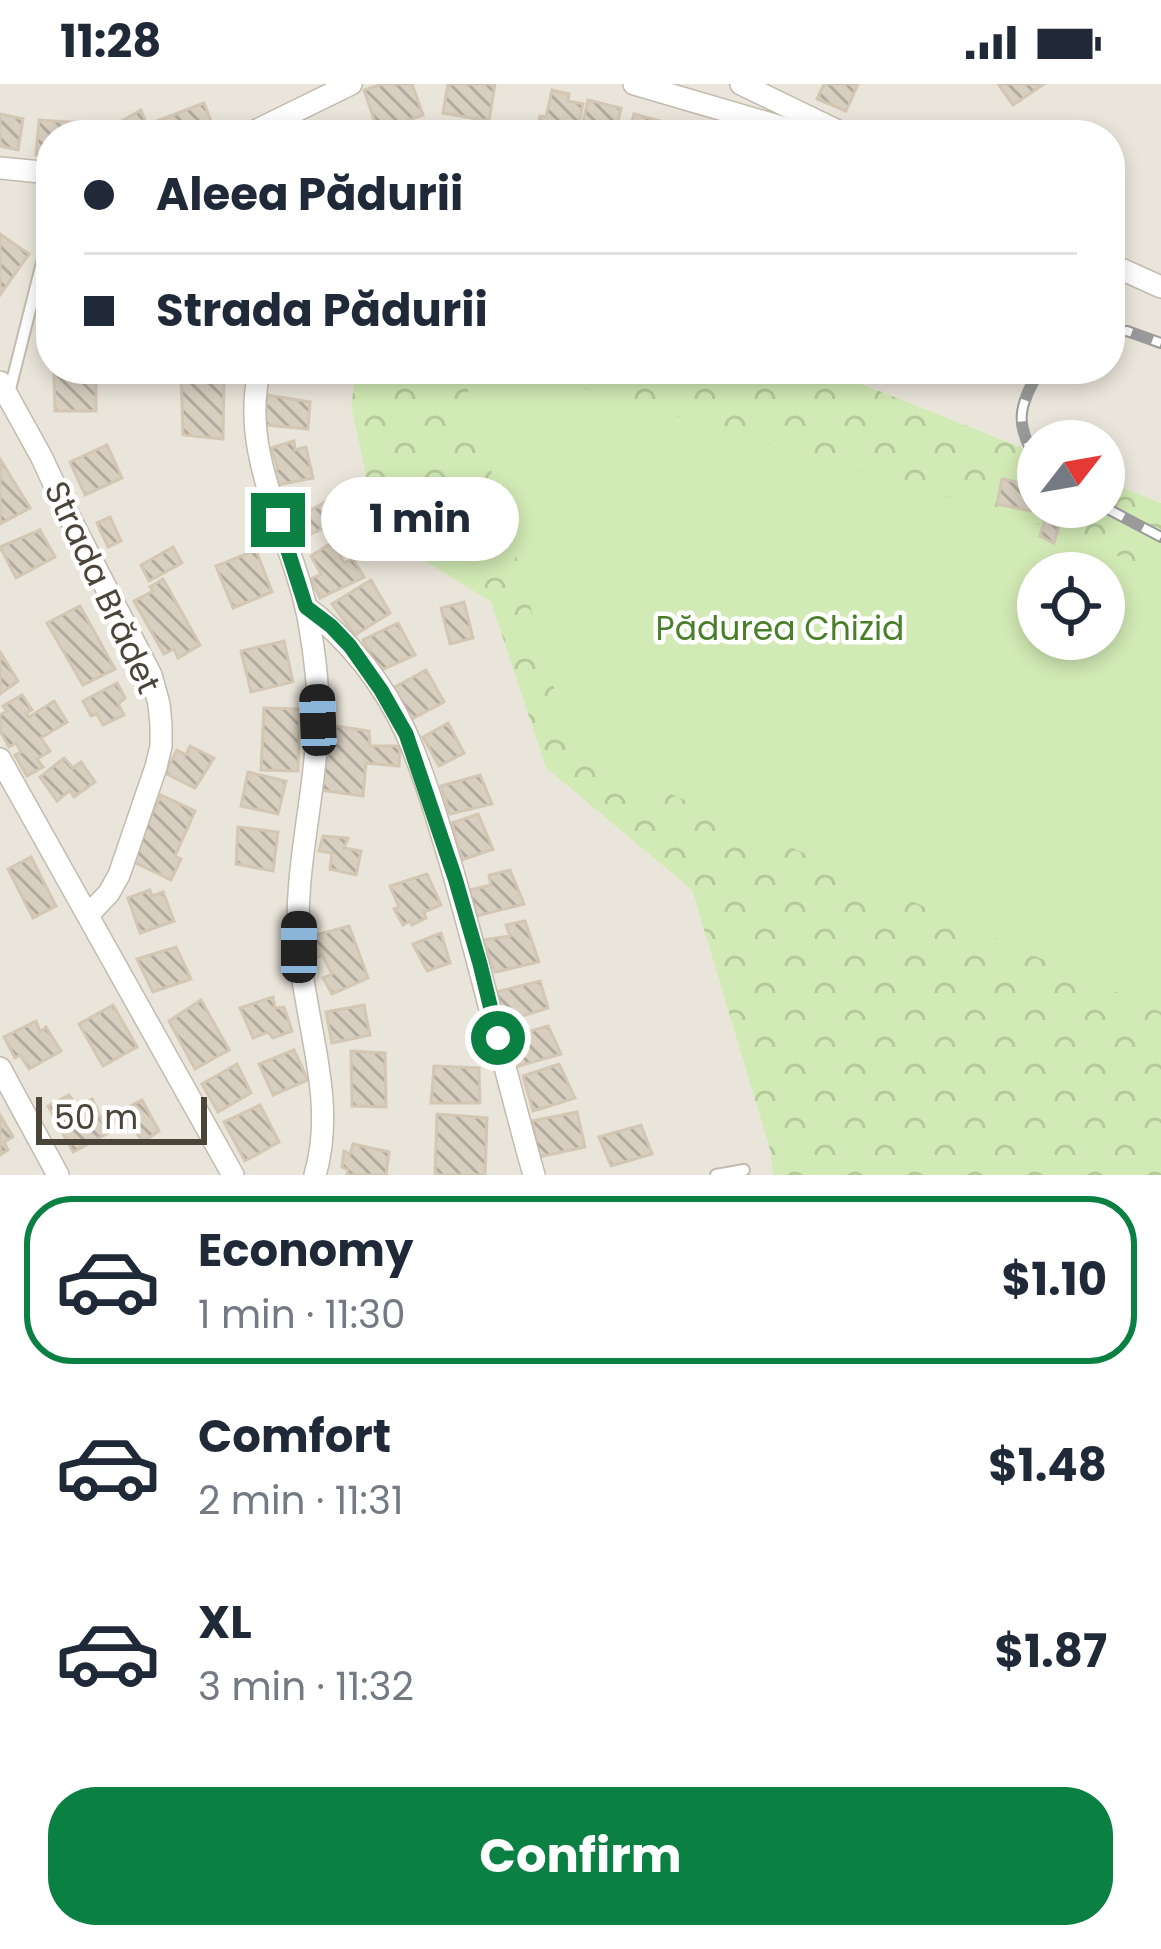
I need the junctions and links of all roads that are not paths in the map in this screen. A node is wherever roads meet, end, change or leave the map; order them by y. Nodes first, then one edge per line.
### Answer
1 (351, 84) edge
2 (634, 84) edge
3 (741, 84) edge
4 (811, 118) junction
5 (278, 120) edge
6 (756, 120) edge
7 (808, 120) edge
8 (815, 120) edge
9 (0, 168) edge
10 (36, 172) edge
11 (1125, 271) edge
12 (36, 279) edge
13 (1161, 287) edge
14 (256, 384) edge
15 (4, 389) edge
16 (306, 607) junction
17 (0, 759) edge
18 (89, 914) junction
19 (0, 1069) edge
20 (744, 1170) dead end
21 (58, 1175) edge
22 (233, 1175) edge
23 (315, 1175) edge
24 (534, 1175) edge
25 (716, 1175) edge

1 - 5 street
2 - 6 street
3 - 4 street
4 - 7 street
4 - 8 street
9 - 10 street
11 - 13 street
12 - 15 lane, Strada Brădet
14 - 16 street
15 - 18 street, Strada Brădet
16 - 23 street
16 - 24 street
17 - 18 street
18 - 22 street
19 - 21 street
20 - 25 lane

